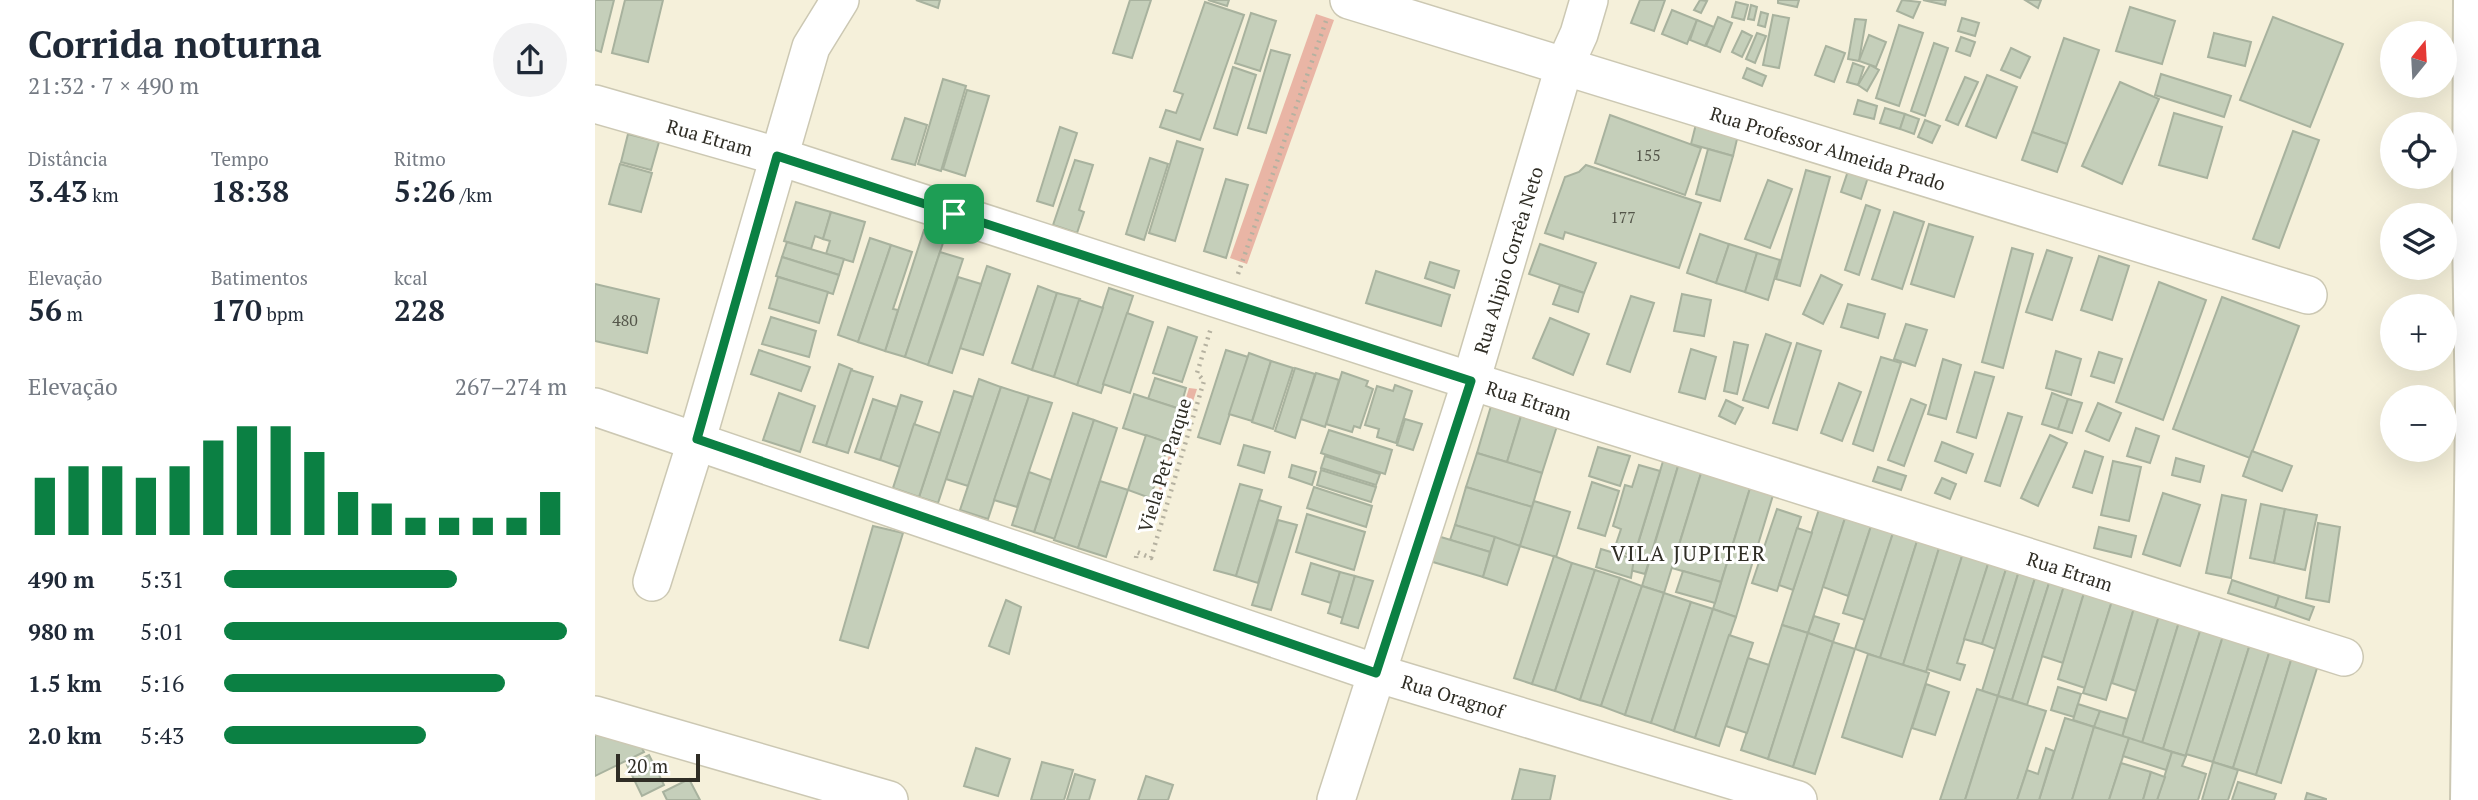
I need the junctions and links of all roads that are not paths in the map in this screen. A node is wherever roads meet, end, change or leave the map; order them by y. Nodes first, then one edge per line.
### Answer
1 (840, 0) edge
2 (1589, 0) edge
3 (2473, 0) edge
4 (1338, 10) edge
5 (1564, 68) junction
6 (595, 104) edge
7 (777, 156) junction
8 (2475, 220) edge
9 (2308, 295) dead end
10 (1471, 381) junction
11 (595, 407) edge
12 (697, 439) junction
13 (652, 582) dead end
14 (2344, 657) dead end
15 (1376, 673) junction
16 (595, 715) edge
17 (833, 790) edge
18 (889, 800) edge
19 (1336, 800) edge
20 (1798, 800) edge
21 (2470, 800) edge

1 - 7 street
2 - 5 street, Rua Alipio Corrêa Neto
3 - 8 highway
4 - 5 street, Rua Professor Almeida Prado
5 - 9 street, Rua Professor Almeida Prado
5 - 10 street, Rua Alipio Corrêa Neto
6 - 7 street, Rua Etram
7 - 10 street, Rua Etram
7 - 12 street
8 - 21 highway
10 - 14 street, Rua Etram
10 - 15 street, Rua Alipio Corrêa Neto
11 - 12 street, Rua Oragnof
12 - 13 street
12 - 15 street, Rua Oragnof
15 - 19 street, Rua Alipio Corrêa Neto
15 - 20 street, Rua Oragnof
16 - 17 street
17 - 18 street

